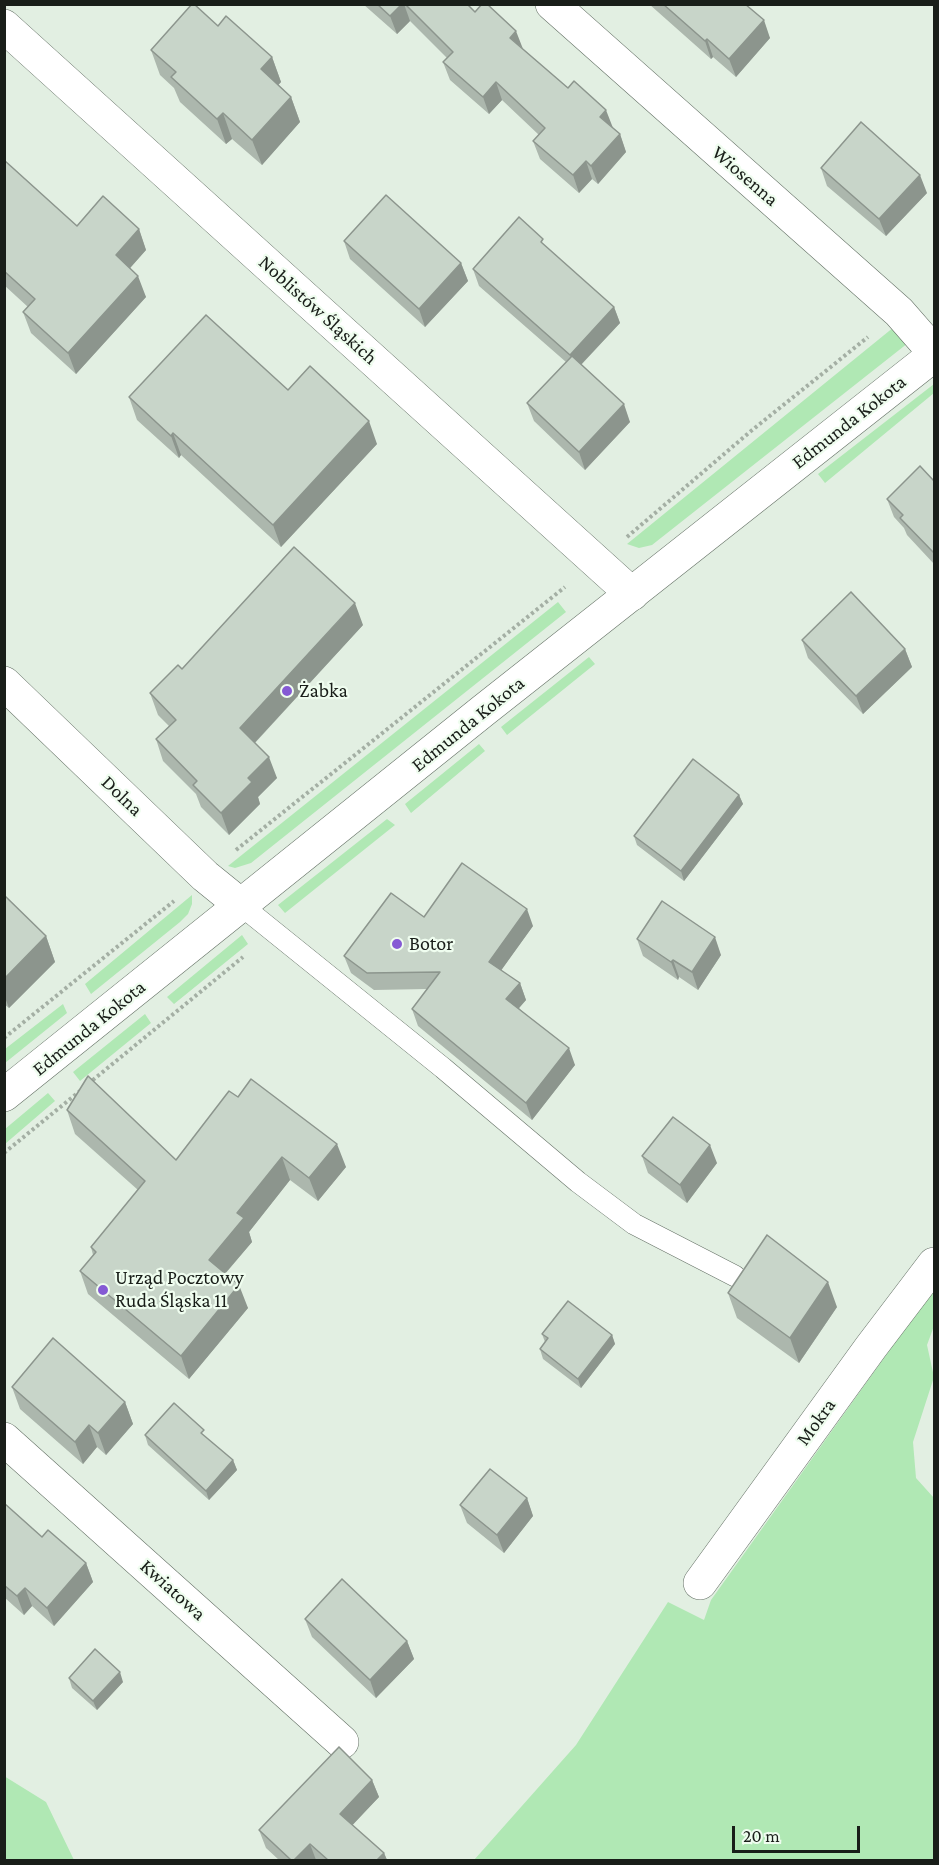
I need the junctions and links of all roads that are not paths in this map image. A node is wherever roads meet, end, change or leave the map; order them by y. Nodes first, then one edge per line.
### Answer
1 (552, 4) edge
2 (4, 26) edge
3 (934, 353) edge
4 (632, 594) junction
5 (4, 682) edge
6 (242, 906) junction
7 (4, 1095) edge
8 (934, 1264) edge
9 (735, 1276) dead end
10 (4, 1439) edge
11 (700, 1583) dead end
12 (342, 1742) dead end

1 - 3 street, Wiosenna
2 - 4 street, Noblistów Śląskich
3 - 4 street, Edmunda Kokota
4 - 6 street, Edmunda Kokota
5 - 6 street, Dolna
6 - 7 street, Edmunda Kokota
6 - 9 lane
8 - 11 street, Mokra
10 - 12 street, Kwiatowa

